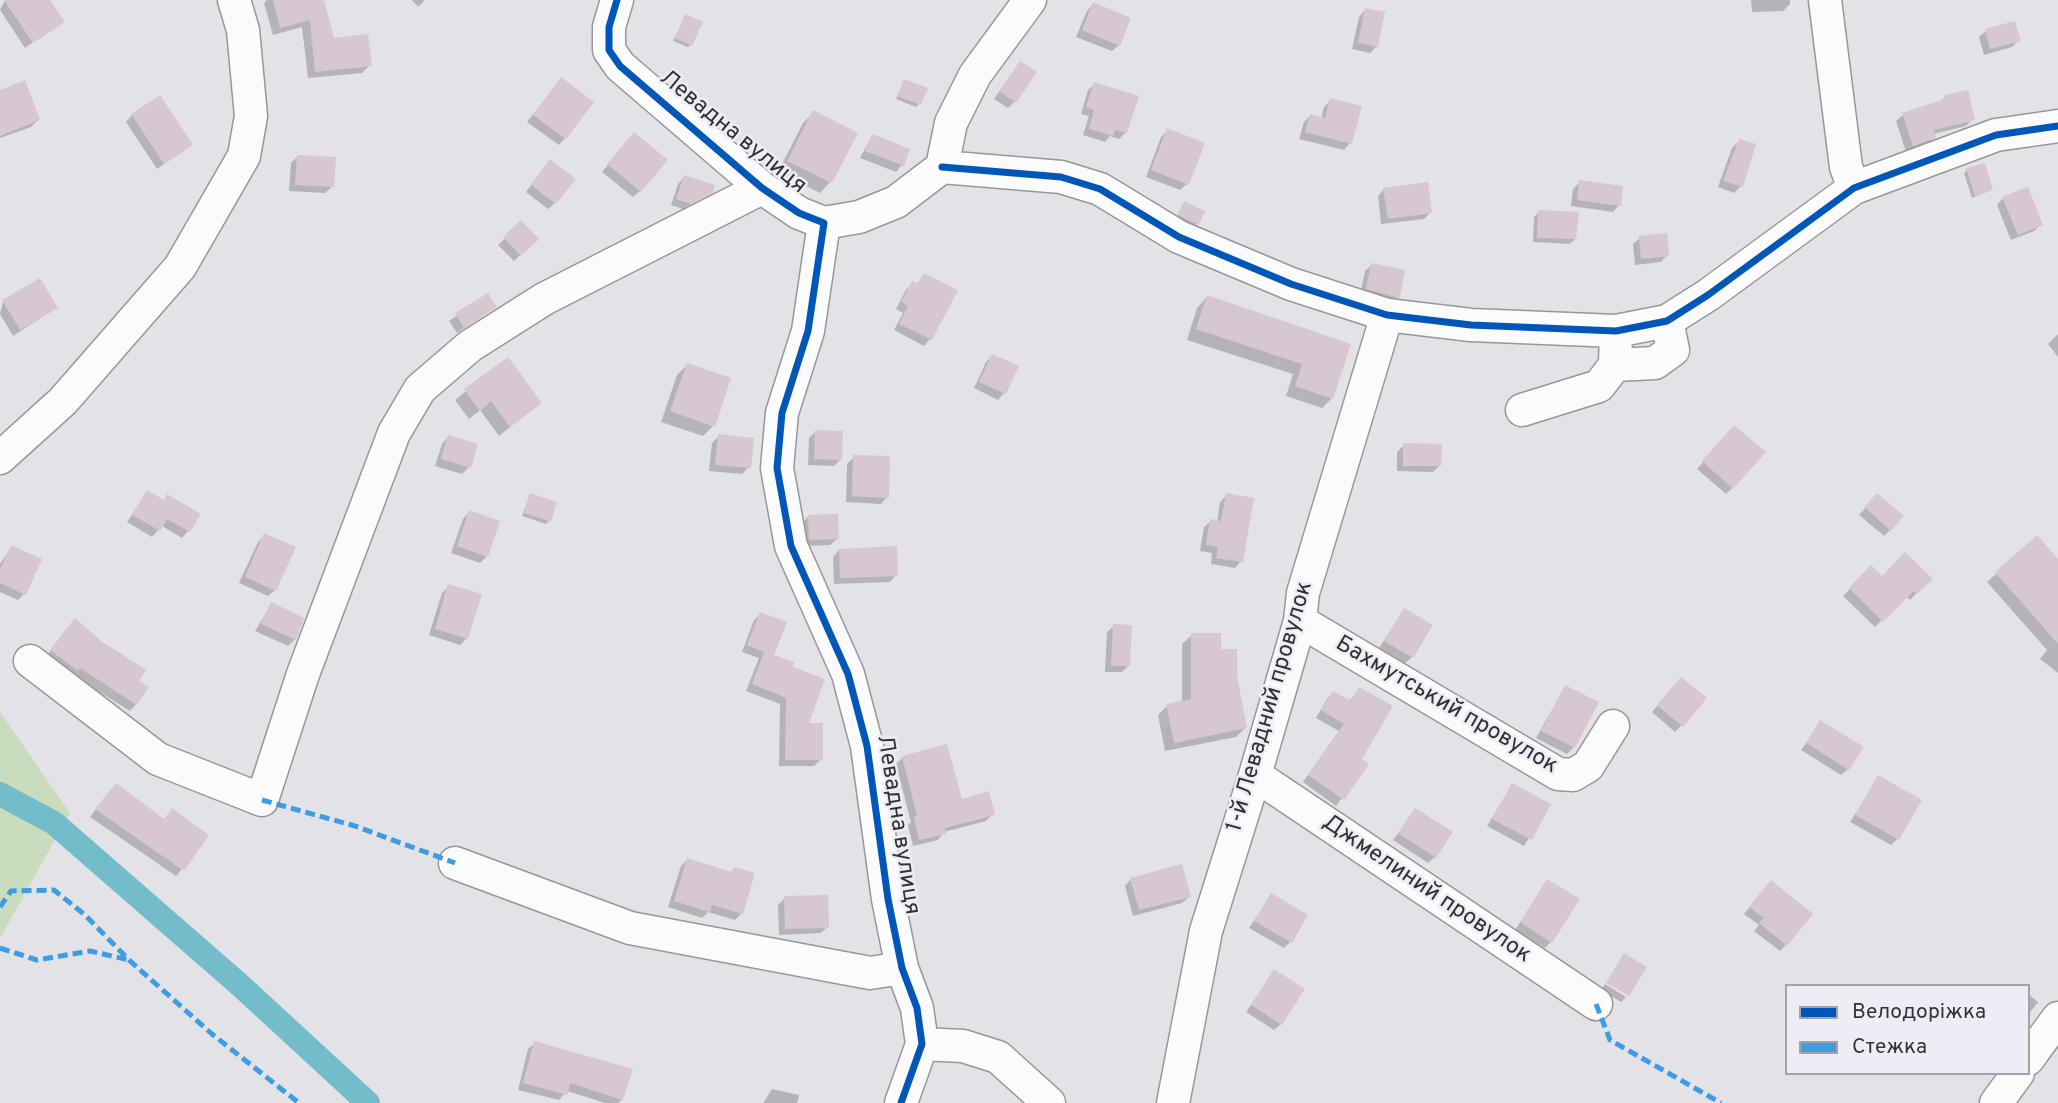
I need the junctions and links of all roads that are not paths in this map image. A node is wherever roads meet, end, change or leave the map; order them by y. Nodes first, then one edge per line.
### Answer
1 (234, 0) edge
2 (617, 0) edge
3 (1030, 0) edge
4 (1825, 0) edge
5 (2058, 126) edge
6 (943, 167) junction
7 (762, 188) junction
8 (1854, 188) junction
9 (824, 223) junction
10 (1387, 315) junction
11 (1667, 321) junction
12 (1616, 331) junction
13 (1615, 365) junction
14 (1522, 410) dead end
15 (0, 458) edge
16 (1300, 621) junction
17 (30, 660) dead end
18 (1613, 726) dead end
19 (1255, 775) junction
20 (455, 863) dead end
21 (902, 968) junction
22 (1596, 1004) dead end
23 (2058, 1018) edge
24 (922, 1044) junction
25 (2030, 1056) edge
26 (2017, 1075) edge
27 (901, 1103) edge
28 (1049, 1103) edge
29 (1173, 1103) edge
30 (1996, 1103) edge

1 - 15 street
2 - 7 street, Левадна вулиця
3 - 6 street
4 - 8 street
5 - 8 street
6 - 9 street
6 - 10 street
7 - 9 street, Левадна вулиця
7 - 17 street
8 - 11 street
9 - 21 street, Левадна вулиця
10 - 12 street
10 - 16 street, 1-й Левадний провулок
11 - 12 street
11 - 13 street
12 - 13 street
13 - 14 street
16 - 18 street, Бахмутський провулок
16 - 19 street, 1-й Левадний провулок
19 - 22 street, Джмелиний провулок
19 - 29 street, 1-й Левадний провулок
20 - 21 street
21 - 24 street, Левадна вулиця
23 - 25 street
24 - 27 street, Левадна вулиця
24 - 28 street
26 - 30 street

